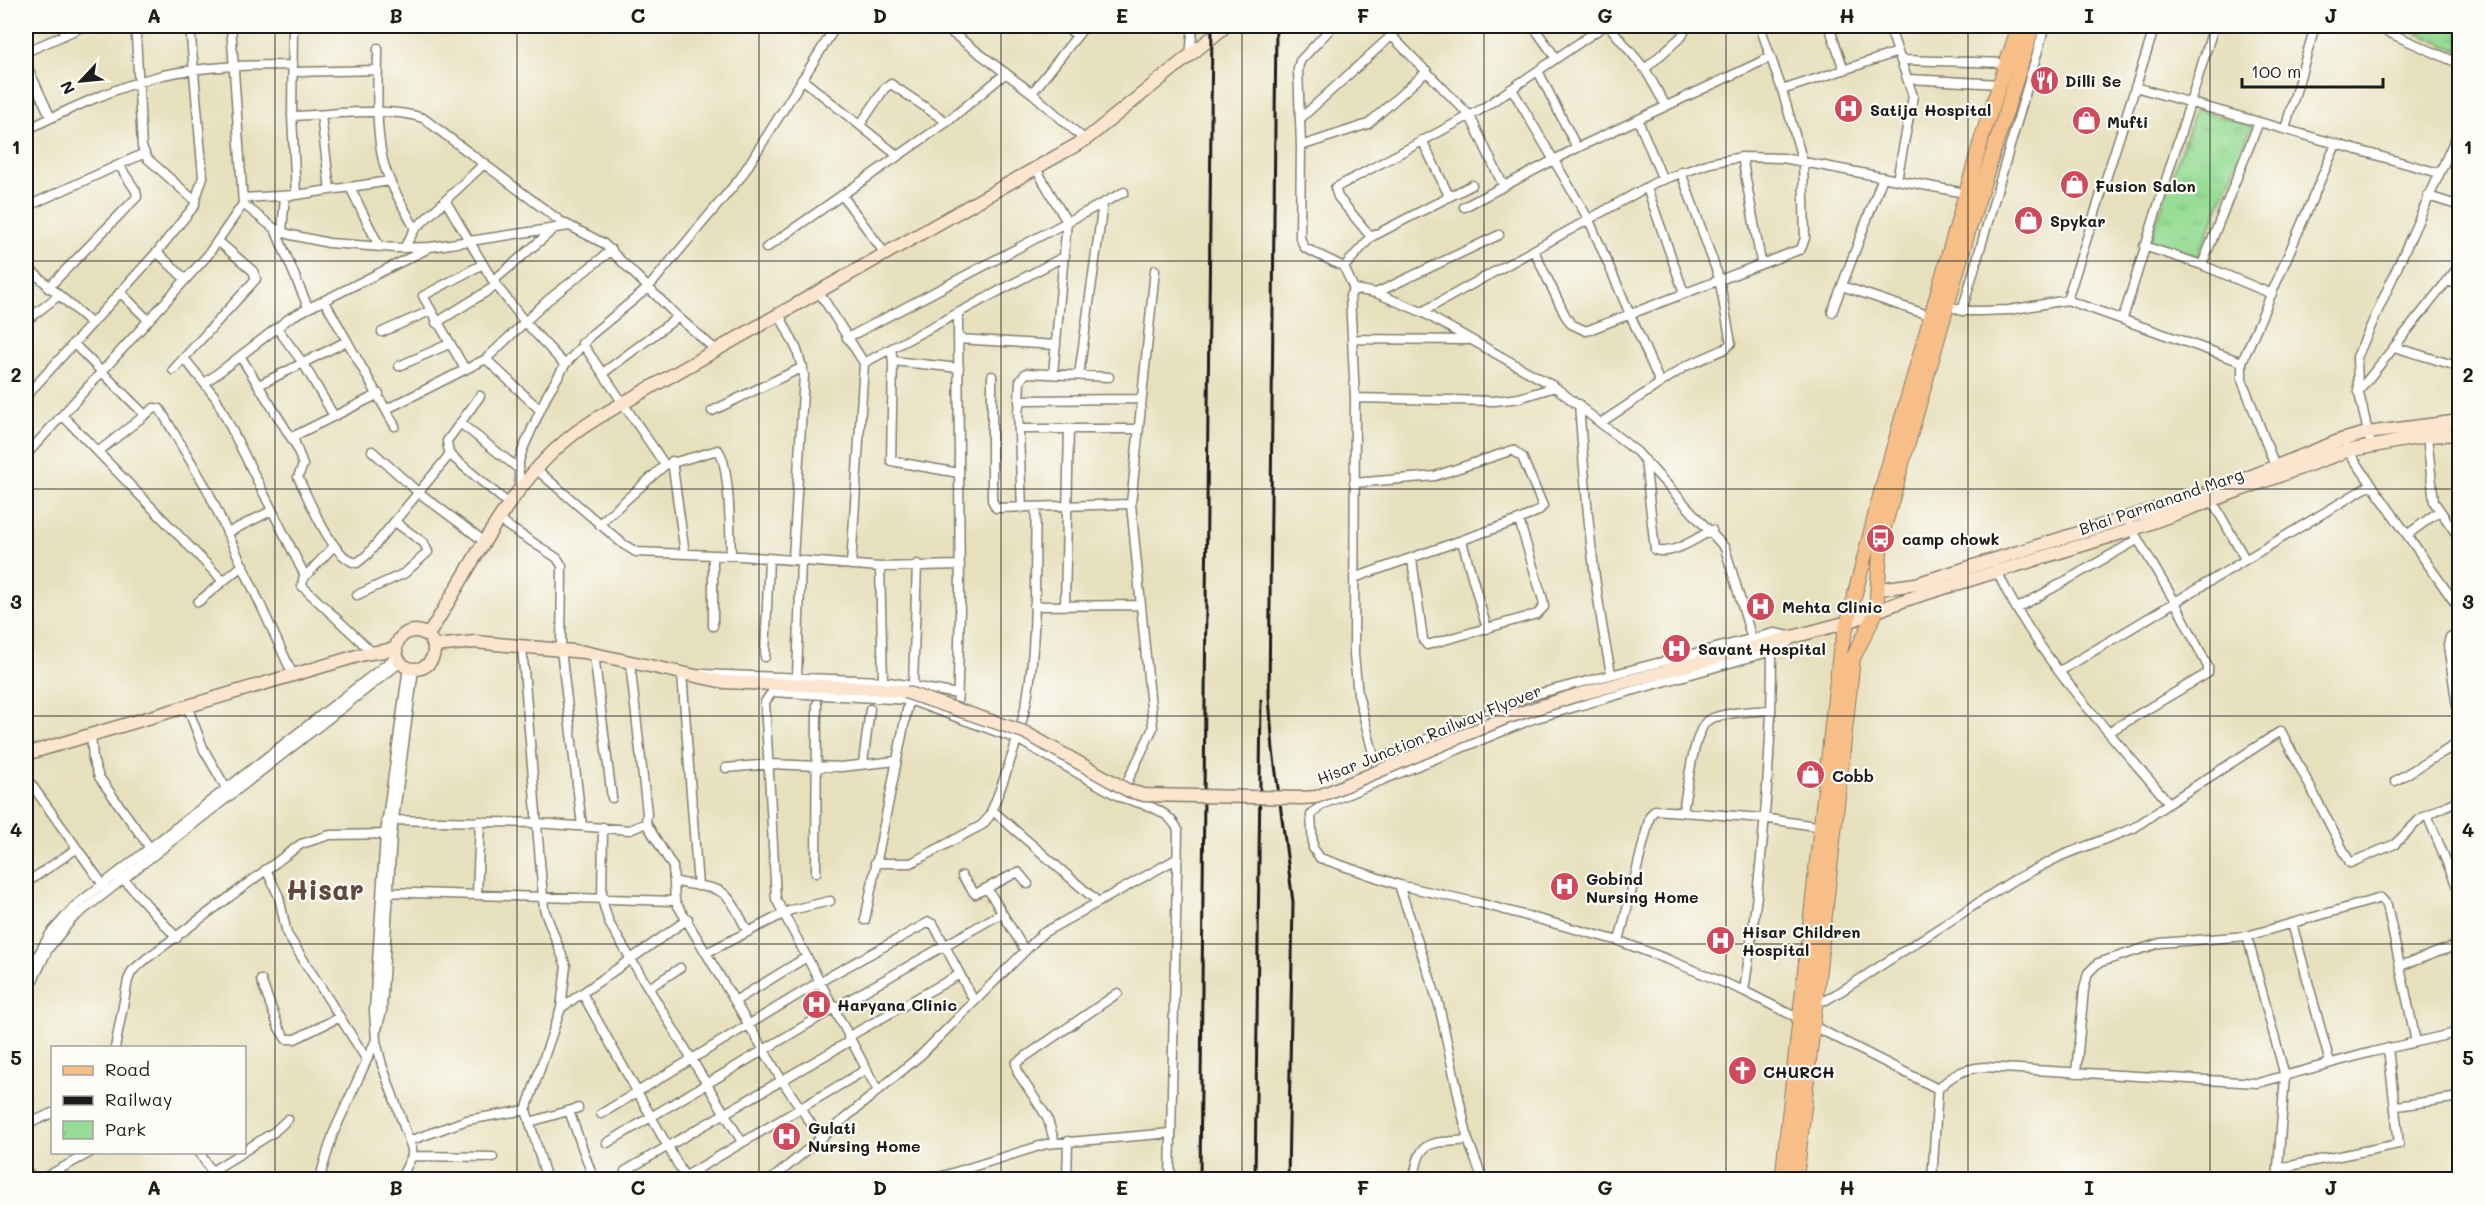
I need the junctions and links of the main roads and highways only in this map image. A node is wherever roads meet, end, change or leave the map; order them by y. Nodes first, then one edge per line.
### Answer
1 (2019, 26) edge
2 (2033, 26) edge
3 (1973, 195) junction
4 (1809, 1001) junction
5 (1806, 1024) junction
6 (1782, 1179) edge
7 (1796, 1179) edge

1 - 3 main road
2 - 3 main road
3 - 4 main road
3 - 4 main road
4 - 5 main road
5 - 6 main road
5 - 7 main road

